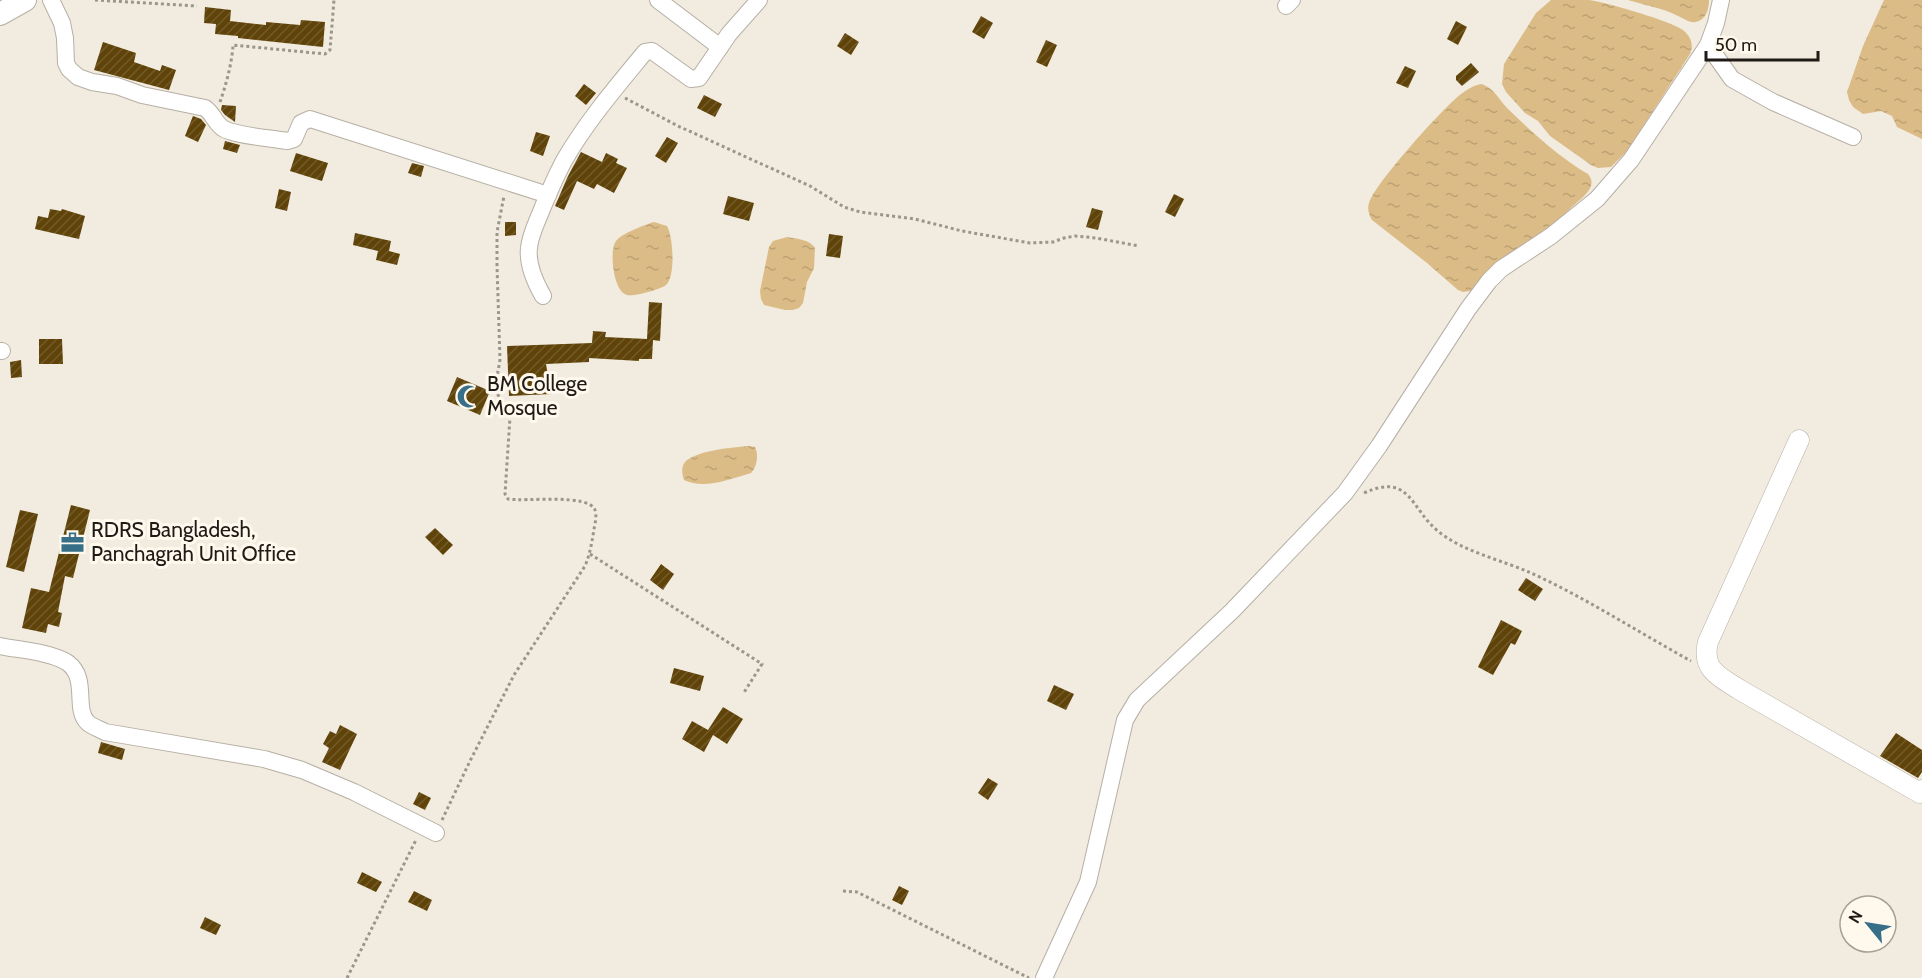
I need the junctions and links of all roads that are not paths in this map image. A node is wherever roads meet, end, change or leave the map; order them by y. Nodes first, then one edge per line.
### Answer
1 (25, 0) edge
2 (51, 0) edge
3 (658, 0) edge
4 (759, 0) edge
5 (1721, 0) edge
6 (0, 14) edge
7 (1708, 45) junction
8 (720, 47) junction
9 (1853, 137) dead end
10 (548, 195) junction
11 (543, 296) dead end
12 (1799, 440) dead end
13 (0, 646) edge
14 (1921, 794) edge
15 (429, 829) road end
16 (1044, 978) edge

1 - 6 main road
2 - 10 street
3 - 8 street
4 - 8 street
5 - 7 street
7 - 9 street
7 - 16 street
8 - 10 street
10 - 11 street
12 - 14 street
13 - 15 street

